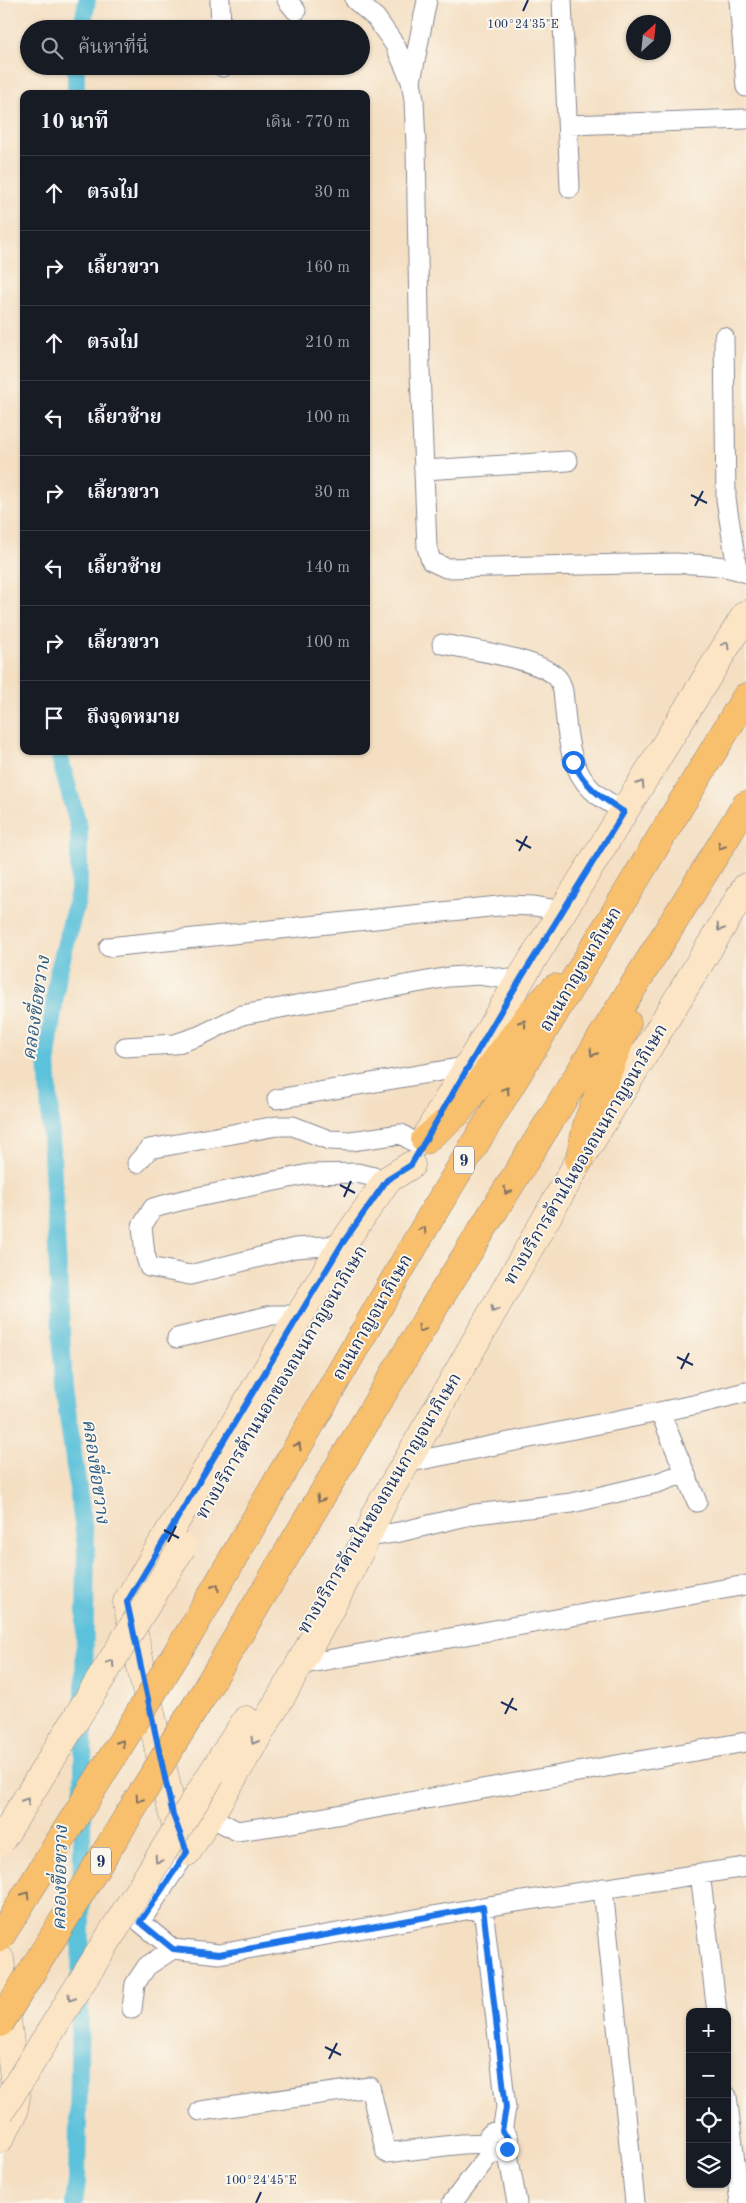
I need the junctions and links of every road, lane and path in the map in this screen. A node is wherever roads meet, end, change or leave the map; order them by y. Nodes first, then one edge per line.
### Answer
1 (220, 0) edge
2 (355, 0) edge
3 (427, 0) edge
4 (562, 0) edge
5 (739, 0) edge
6 (376, 9) edge
7 (221, 20) edge
8 (411, 81) junction
9 (746, 87) edge
10 (746, 119) edge
11 (568, 125) junction
12 (570, 188) dead end
13 (724, 337) dead end
14 (568, 461) dead end
15 (425, 470) junction
16 (742, 571) edge
17 (746, 614) edge
18 (442, 644) dead end
19 (746, 697) edge
20 (746, 805) edge
21 (624, 812) junction
22 (746, 887) edge
23 (564, 910) junction
24 (109, 947) dead end
25 (656, 952) junction
26 (587, 957) junction
27 (520, 981) junction
28 (125, 1047) dead end
29 (470, 1066) junction
30 (276, 1099) dead end
31 (418, 1150) junction
32 (578, 1161) junction
33 (137, 1163) dead end
34 (387, 1180) junction
35 (342, 1244) junction
36 (301, 1315) junction
37 (176, 1338) dead end
38 (746, 1392) edge
39 (660, 1412) junction
40 (406, 1463) junction
41 (685, 1472) junction
42 (385, 1498) junction
43 (697, 1502) dead end
44 (367, 1537) junction
45 (746, 1585) edge
46 (300, 1659) junction
47 (746, 1742) edge
48 (209, 1816) junction
49 (0, 1842) edge
50 (187, 1852) junction
51 (746, 1867) edge
52 (700, 1873) junction
53 (604, 1888) junction
54 (483, 1907) junction
55 (0, 1937) edge
56 (173, 1949) junction
57 (0, 1959) edge
58 (717, 2008) edge
59 (132, 2009) dead end
60 (0, 2023) edge
61 (727, 2098) edge
62 (200, 2111) dead end
63 (0, 2112) edge
64 (0, 2138) edge
65 (497, 2143) junction
66 (452, 2203) edge
67 (517, 2203) edge
68 (636, 2203) edge
69 (740, 2203) edge

1 - 7 street
2 - 6 street
3 - 8 street
4 - 11 street
5 - 9 street
6 - 8 street
8 - 15 street
10 - 11 street
11 - 12 street
13 - 16 street
14 - 15 street
15 - 16 street
21 -> 17 main road, ทางบริการด้านนอกของถนนกาญจนาภิเษก
18 - 21 street
19 - 26 highway, ถนนกาญจนาภิเษก / 9
20 -> 25 highway, 9
21 - 23 main road, ทางบริการด้านนอกของถนนกาญจนาภิเษก
22 -> 32 main road, ทางบริการด้านในของถนนกาญจนาภิเษก
23 - 24 street
23 - 27 main road, ทางบริการด้านนอกของถนนกาญจนาภิเษก
25 - 32 highway
25 -> 60 highway, 9, bridge
31 -> 26 highway
55 -> 26 highway, ถนนกาญจนาภิเษก / 9, bridge
27 - 28 street
27 - 29 main road, ทางบริการด้านนอกของถนนกาญจนาภิเษก
29 - 30 street
29 - 31 main road, ทางบริการด้านนอกของถนนกาญจนาภิเษก
31 - 33 street
31 - 34 main road
49 -> 31 main road, ทางบริการด้านนอกของถนนกาญจนาภิเษก, bridge
32 -> 40 main road, ทางบริการด้านในของถนนกาญจนาภิเษก
34 - 35 main road
34 - 35 street
35 - 36 main road
36 - 37 street
36 - 50 main road
38 - 39 street
39 - 40 street
39 - 41 street
40 - 42 main road, ทางบริการด้านในของถนนกาญจนาภิเษก
41 - 43 street
41 - 44 street
42 - 44 main road
42 -> 63 main road, ทางบริการด้านในของถนนกาญจนาภิเษก, bridge
44 - 46 main road
45 - 46 street
46 -> 48 main road
47 - 48 street
48 - 50 main road
50 - 56 street
51 - 52 street
52 - 53 street
52 - 58 street
53 - 54 street
53 - 68 street
54 - 56 street
54 - 65 street
56 - 59 street
57 - 64 main road
61 - 69 street
62 - 65 street
65 - 66 street
65 - 67 street

